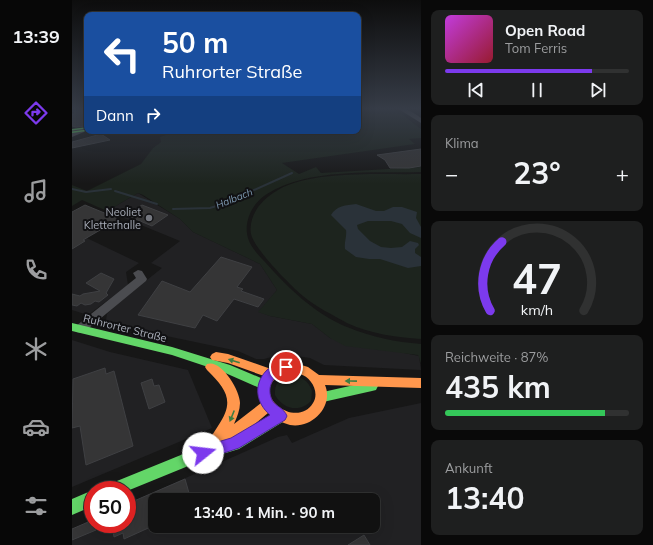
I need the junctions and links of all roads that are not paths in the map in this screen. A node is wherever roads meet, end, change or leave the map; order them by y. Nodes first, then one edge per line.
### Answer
1 (138, 273) dead end
2 (76, 328) edge
3 (172, 351) junction
4 (204, 362) junction
5 (271, 374) junction
6 (318, 380) junction
7 (384, 382) junction
8 (421, 383) edge
9 (264, 385) junction
10 (323, 397) junction
11 (268, 405) junction
12 (280, 416) junction
13 (215, 442) junction
14 (203, 453) junction
15 (134, 481) edge
16 (84, 502) edge
17 (72, 507) edge

1 - 2 street
2 - 3 main road, Ruhrorter Straße
3 - 4 main road, Ruhrorter Straße
5 -> 3 main road, Ruhrorter Straße
4 - 9 main road, Ruhrorter Straße
4 -> 13 main road, Ruhrorter Straße
5 - 6 main road
5 - 9 main road
7 -> 6 main road
6 - 10 main road
7 - 8 main road
7 - 10 main road
9 - 11 main road
10 - 12 main road
11 - 12 main road
11 - 13 main road
12 - 14 main road
13 - 14 main road
14 - 15 main road
16 - 17 main road

